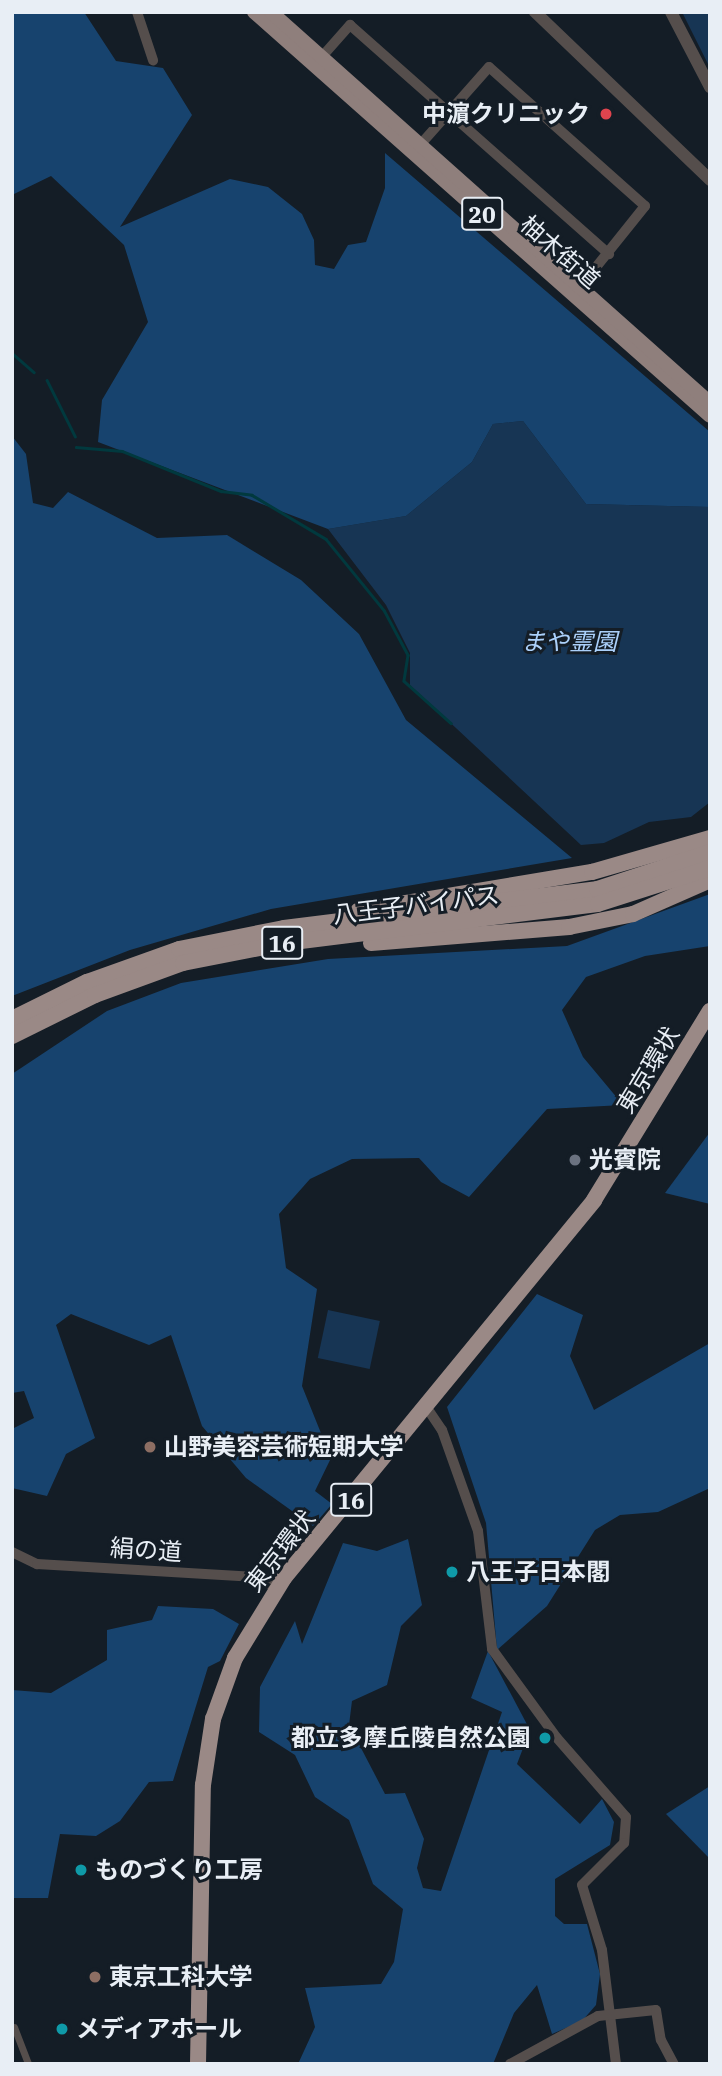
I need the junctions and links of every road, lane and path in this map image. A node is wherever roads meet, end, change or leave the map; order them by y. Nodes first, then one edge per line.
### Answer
1 (137, 12) edge
2 (254, 12) edge
3 (271, 12) edge
4 (535, 12) edge
5 (671, 12) edge
6 (153, 60) dead end
7 (318, 61) junction
8 (710, 87) edge
9 (448, 112) junction
10 (420, 145) junction
11 (710, 180) edge
12 (610, 254) junction
13 (577, 291) junction
14 (693, 386) junction
15 (710, 396) edge
16 (710, 403) edge
17 (710, 416) edge
18 (710, 838) edge
19 (710, 852) edge
20 (710, 868) edge
21 (710, 880) edge
22 (567, 902) junction
23 (301, 926) junction
24 (285, 943) junction
25 (710, 1011) edge
26 (12, 1019) edge
27 (12, 1036) edge
28 (427, 1408) junction
29 (12, 1552) edge
30 (277, 1588) junction
31 (606, 2014) junction
32 (13, 2027) edge
33 (525, 2060) edge
34 (28, 2064) edge
35 (198, 2064) edge
36 (510, 2064) edge
37 (616, 2064) edge
38 (674, 2064) edge

1 - 6 street
2 - 7 main road, 柚木街道 / 20
3 - 7 main road, 柚木街道 / 20
4 - 11 street
5 - 8 street
7 - 9 street
7 - 10 main road, 柚木街道 / 20
7 - 13 main road, 柚木街道 / 20
9 - 10 street
9 - 12 street
9 - 12 street
10 - 13 main road, 柚木街道 / 20
12 - 13 street
13 - 14 main road, 柚木街道 / 20
13 - 17 main road, 柚木街道 / 20
14 - 15 main road, 20
14 - 16 main road, 柚木街道 / 20
18 - 23 highway, 16
19 - 22 highway, 八王子バイパス / 16
20 - 22 highway, 八王子バイパス / 16
21 - 24 highway, 16
22 - 23 highway, 八王子バイパス / 16
22 - 24 highway, 八王子バイパス / 16
23 - 26 highway, 八王子バイパス / 16
24 - 27 highway, 八王子バイパス / 16
25 - 28 highway, 東京環状 / 16
28 - 30 highway, 東京環状 / 16
28 - 31 street
29 - 30 street, 絹の道
30 - 35 highway, 東京環状 / 16
31 - 33 street
31 - 37 street
31 - 38 street
32 - 34 street
33 - 36 street

